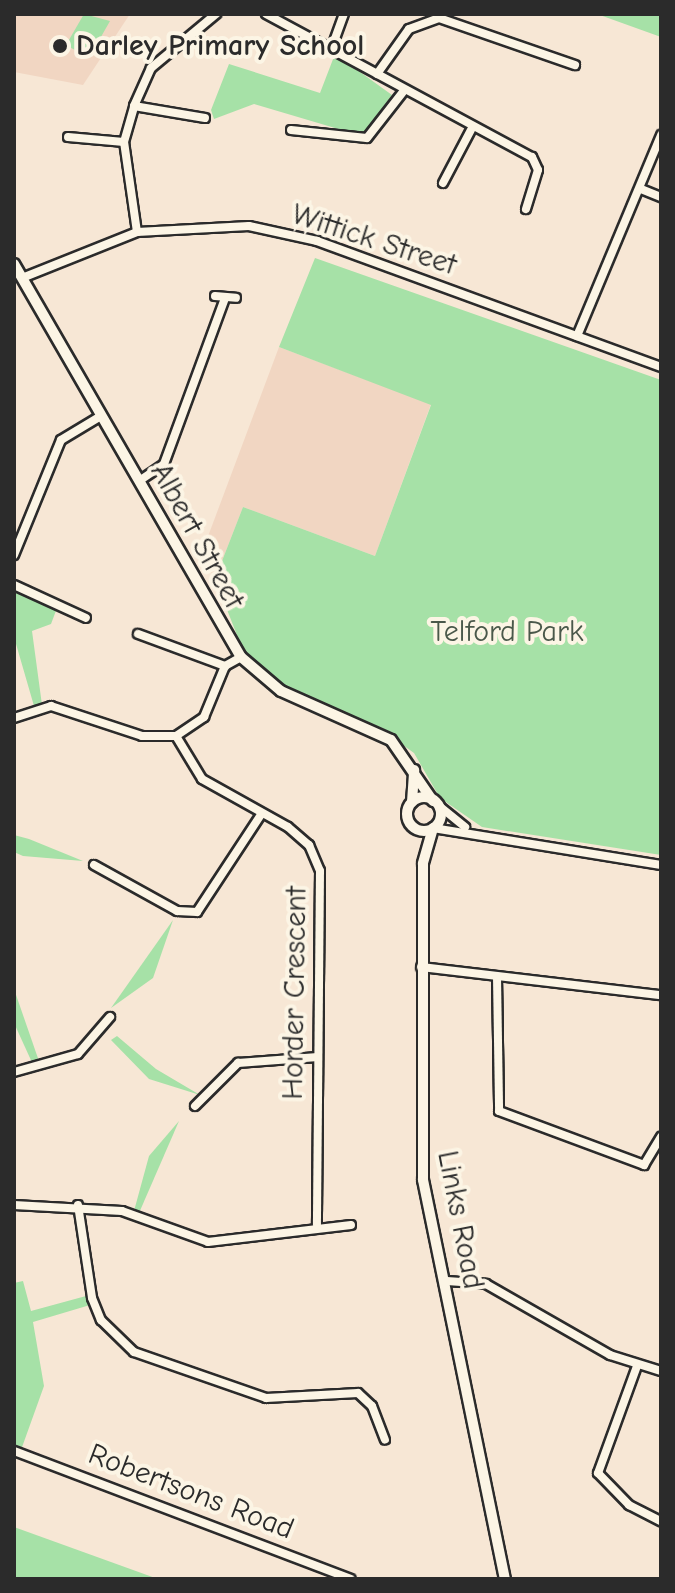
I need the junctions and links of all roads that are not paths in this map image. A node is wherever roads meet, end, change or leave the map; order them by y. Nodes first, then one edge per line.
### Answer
1 (216, 14) edge
2 (266, 14) edge
3 (344, 14) edge
4 (333, 44) junction
5 (575, 65) dead end
6 (377, 74) junction
7 (403, 92) junction
8 (134, 106) junction
9 (205, 118) dead end
10 (291, 130) dead end
11 (471, 130) junction
12 (661, 135) edge
13 (68, 137) dead end
14 (124, 142) junction
15 (443, 183) dead end
16 (641, 189) junction
17 (661, 197) edge
18 (526, 209) dead end
19 (137, 232) junction
20 (17, 272) edge
21 (215, 296) dead end
22 (225, 298) junction
23 (236, 298) dead end
24 (577, 336) junction
25 (661, 367) edge
26 (101, 416) junction
27 (139, 481) junction
28 (14, 555) edge
29 (14, 585) edge
30 (86, 618) dead end
31 (138, 634) dead end
32 (241, 657) junction
33 (225, 666) junction
34 (14, 718) edge
35 (176, 736) junction
36 (410, 757) junction
37 (412, 802) junction
38 (436, 803) junction
39 (262, 813) junction
40 (414, 827) junction
41 (433, 828) junction
42 (469, 830) junction
43 (423, 864) junction
44 (94, 865) dead end
45 (661, 865) edge
46 (421, 967) junction
47 (497, 977) junction
48 (661, 995) edge
49 (110, 1017) dead end
50 (318, 1057) junction
51 (14, 1072) edge
52 (195, 1106) dead end
53 (661, 1137) edge
54 (14, 1205) edge
55 (78, 1205) junction
56 (317, 1225) junction
57 (351, 1225) dead end
58 (447, 1281) junction
59 (637, 1366) junction
60 (661, 1371) edge
61 (385, 1440) dead end
62 (14, 1451) edge
63 (661, 1521) edge
64 (351, 1579) edge
65 (505, 1579) edge

1 - 8 street
2 - 4 street
3 - 4 street
4 - 6 street
5 - 6 street
6 - 7 street
7 - 10 street
7 - 11 street
8 - 9 street
8 - 14 street
11 - 15 street
11 - 18 street
12 - 16 street
13 - 14 street
14 - 19 street
16 - 17 street
16 - 24 street
19 - 20 street, Wittick Street
19 - 24 street, Wittick Street
20 - 26 street, Albert Street
21 - 22 street
22 - 23 street
22 - 27 street
24 - 25 street, Wittick Street
26 - 27 street, Albert Street
26 - 28 street
27 - 32 street, Albert Street
29 - 30 street
31 - 33 street
32 - 33 street
32 - 36 street, Albert Street
33 - 35 street
34 - 35 street
35 - 39 street, Horder Crescent
36 - 37 street
36 - 38 street, Albert Street
37 - 38 street
37 - 40 street, Links Road
38 - 41 street, Links Road
38 - 42 street
39 - 44 street
39 - 50 street, Horder Crescent
40 - 41 street
40 - 43 street, Links Road
41 - 42 street
41 - 43 street, Links Road
42 - 45 street
43 - 46 street, Links Road
46 - 47 street
46 - 58 street, Links Road
47 - 48 street
47 - 53 street
49 - 51 street
50 - 52 street
50 - 56 street, Horder Crescent
54 - 55 street
55 - 56 street
55 - 61 street
56 - 57 street
58 - 59 street
58 - 65 street, Links Road
59 - 60 street
59 - 63 street
62 - 64 street, Robertsons Road

